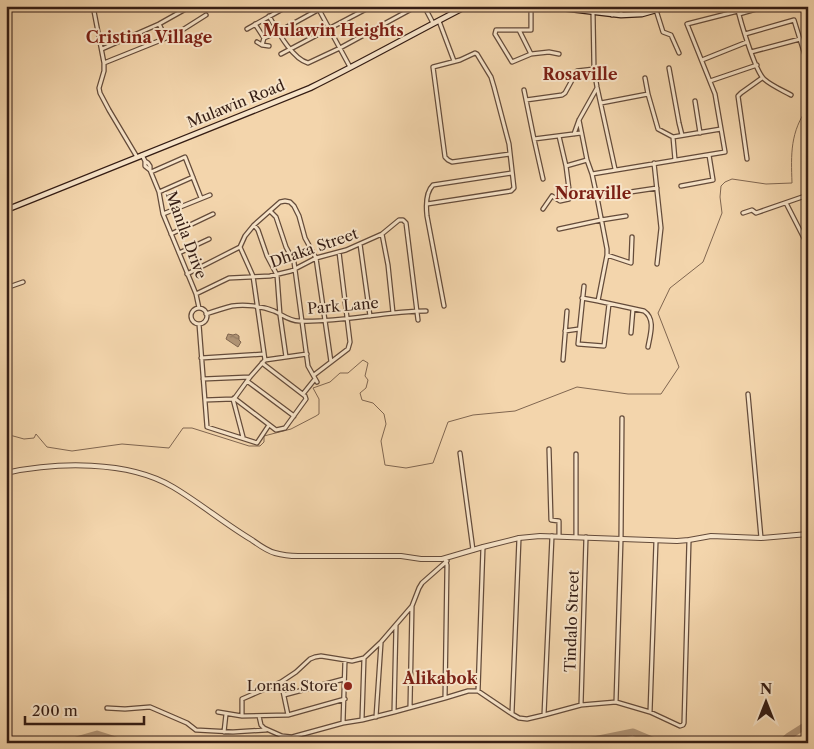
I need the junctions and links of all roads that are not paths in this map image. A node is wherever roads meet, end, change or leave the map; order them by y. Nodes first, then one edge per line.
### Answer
1 (94, 6) edge
2 (191, 6) edge
3 (288, 6) edge
4 (325, 6) edge
5 (372, 6) edge
6 (418, 6) edge
7 (424, 6) edge
8 (467, 6) edge
9 (531, 6) edge
10 (546, 6) edge
11 (612, 6) edge
12 (621, 6) edge
13 (670, 6) edge
14 (737, 6) edge
15 (767, 6) edge
16 (318, 8) edge
17 (572, 8) edge
18 (656, 10) junction
19 (593, 12) junction
20 (739, 12) junction
21 (206, 15) dead end
22 (612, 15) junction
23 (621, 15) junction
24 (269, 16) junction
25 (438, 20) junction
26 (433, 23) junction
27 (159, 24) junction
28 (255, 24) junction
29 (247, 29) dead end
30 (329, 29) junction
31 (519, 30) junction
32 (278, 32) junction
33 (745, 34) junction
34 (166, 38) junction
35 (264, 38) junction
36 (800, 39) junction
37 (257, 42) dead end
38 (748, 42) junction
39 (262, 45) junction
40 (269, 46) dead end
41 (340, 48) junction
42 (102, 49) junction
43 (290, 50) junction
44 (751, 52) junction
45 (680, 53) dead end
46 (281, 54) dead end
47 (531, 54) junction
48 (559, 54) dead end
49 (702, 60) junction
50 (454, 62) junction
51 (104, 63) junction
52 (757, 65) junction
53 (808, 65) edge
54 (350, 68) junction
55 (669, 68) dead end
56 (594, 69) junction
57 (645, 78) dead end
58 (762, 78) junction
59 (710, 82) junction
60 (597, 87) junction
61 (524, 90) dead end
62 (648, 94) junction
63 (792, 94) dead end
64 (526, 100) junction
65 (695, 101) dead end
66 (601, 103) junction
67 (580, 120) junction
68 (722, 129) junction
69 (582, 133) junction
70 (700, 133) junction
71 (574, 134) junction
72 (682, 135) junction
73 (559, 136) junction
74 (673, 137) junction
75 (534, 139) junction
76 (510, 154) junction
77 (709, 155) junction
78 (139, 156) junction
79 (747, 159) dead end
80 (587, 160) junction
81 (675, 160) junction
82 (654, 163) junction
83 (566, 166) junction
84 (615, 169) junction
85 (151, 171) junction
86 (512, 172) junction
87 (592, 174) junction
88 (193, 177) junction
89 (543, 179) dead end
90 (681, 186) dead end
91 (657, 188) junction
92 (159, 192) junction
93 (808, 194) edge
94 (210, 195) dead end
95 (598, 197) junction
96 (201, 198) junction
97 (786, 203) junction
98 (427, 204) junction
99 (543, 209) dead end
100 (6, 210) edge
101 (270, 211) junction
102 (743, 213) dead end
103 (164, 214) junction
104 (213, 214) dead end
105 (626, 216) dead end
106 (601, 220) junction
107 (254, 225) junction
108 (560, 229) dead end
109 (171, 234) junction
110 (382, 234) junction
111 (632, 237) dead end
112 (209, 238) dead end
113 (360, 244) junction
114 (808, 246) edge
115 (240, 247) junction
116 (339, 252) junction
117 (179, 253) junction
118 (607, 255) junction
119 (316, 258) junction
120 (631, 263) junction
121 (635, 264) dead end
122 (657, 264) dead end
123 (296, 268) junction
124 (188, 274) junction
125 (277, 275) junction
126 (253, 276) junction
127 (23, 282) dead end
128 (584, 286) dead end
129 (6, 288) edge
130 (196, 294) junction
131 (582, 298) junction
132 (598, 301) junction
133 (609, 304) junction
134 (444, 306) dead end
135 (258, 307) junction
136 (199, 308) junction
137 (633, 309) junction
138 (426, 310) dead end
139 (417, 311) junction
140 (567, 311) dead end
141 (393, 313) junction
142 (206, 314) junction
143 (280, 314) junction
144 (370, 316) junction
145 (347, 319) junction
146 (418, 320) dead end
147 (302, 321) junction
148 (324, 321) junction
149 (199, 324) junction
150 (579, 330) junction
151 (566, 331) junction
152 (631, 333) dead end
153 (648, 347) dead end
154 (264, 354) junction
155 (307, 354) junction
156 (286, 357) junction
157 (202, 358) junction
158 (563, 360) dead end
159 (263, 362) junction
160 (331, 362) junction
161 (250, 377) junction
162 (315, 377) junction
163 (203, 379) junction
164 (247, 381) junction
165 (317, 382) dead end
166 (303, 394) junction
167 (748, 394) dead end
168 (234, 398) junction
169 (205, 400) junction
170 (294, 416) junction
171 (622, 418) dead end
172 (269, 425) junction
173 (243, 438) junction
174 (549, 450) dead end
175 (460, 452) dead end
176 (576, 454) dead end
177 (6, 472) edge
178 (808, 534) edge
179 (552, 536) junction
180 (560, 536) junction
181 (576, 537) junction
182 (586, 537) junction
183 (519, 538) junction
184 (761, 538) junction
185 (621, 539) junction
186 (689, 540) junction
187 (656, 541) junction
188 (483, 547) junction
189 (473, 550) junction
190 (446, 560) junction
191 (412, 606) junction
192 (396, 624) junction
193 (381, 642) junction
194 (364, 658) junction
195 (345, 660) junction
196 (344, 679) junction
197 (281, 682) junction
198 (478, 691) junction
199 (284, 695) junction
200 (445, 698) junction
201 (344, 699) junction
202 (616, 702) junction
203 (581, 705) junction
204 (107, 708) dead end
205 (410, 708) junction
206 (218, 712) dead end
207 (394, 712) junction
208 (650, 712) junction
209 (226, 714) junction
210 (512, 714) junction
211 (288, 715) junction
212 (544, 715) junction
213 (242, 716) junction
214 (259, 716) junction
215 (376, 717) junction
216 (362, 720) junction
217 (343, 723) junction
218 (268, 730) junction
219 (224, 732) junction

1 - 42 street, Manila Drive
2 - 27 street
3 - 24 street
4 - 16 street
5 - 30 street
6 - 41 street
7 - 26 street
8 - 25 main road, Mulawin Road
9 - 31 street
10 - 17 main road
11 - 22 street
12 - 23 street
13 - 18 main road
14 - 20 street
15 - 20 street
16 - 30 street
16 - 32 street
17 - 19 main road
18 - 23 main road
18 - 45 street
19 - 22 main road
19 - 56 street
20 - 33 street
20 - 49 street
21 - 34 street
22 - 23 main road
24 - 28 street
24 - 32 street
25 - 26 main road, Mulawin Road
25 - 50 street
26 - 54 main road, Mulawin Road
27 - 34 street
27 - 42 street
28 - 29 street
28 - 35 street
30 - 41 street
30 - 43 street
31 - 47 street
31 - 47 street
32 - 35 street
32 - 43 street
33 - 36 street
33 - 38 street
34 - 51 street
35 - 39 street
36 - 44 street
36 - 53 street
37 - 39 street
38 - 44 street
38 - 49 street
39 - 40 street
41 - 43 street
41 - 54 street
42 - 51 street, Manila Drive
43 - 46 street
44 - 52 street
47 - 48 street
49 - 59 street
50 - 76 street
50 - 76 street
51 - 78 street, Manila Drive
52 - 58 street
52 - 59 street
54 - 78 main road, Mulawin Road
55 - 72 street
56 - 60 street
56 - 64 street
57 - 62 street
58 - 63 street
58 - 79 street
59 - 68 street
60 - 66 street
60 - 67 street
61 - 64 street
62 - 66 street
62 - 74 street
64 - 75 street
65 - 70 street
66 - 84 street
67 - 69 street
67 - 71 street
68 - 70 street
68 - 77 street
69 - 71 street
69 - 80 street
70 - 72 street
71 - 73 street
72 - 74 street
73 - 75 street
73 - 83 street
74 - 81 street
75 - 89 street
76 - 86 street
77 - 81 street
77 - 90 street
78 - 85 street, Manila Drive
78 - 100 main road, Mulawin Road
80 - 83 street
80 - 87 street
81 - 82 street
82 - 84 street
82 - 91 street
83 - 99 street
84 - 87 street
85 - 88 street
85 - 92 street, Manila Drive
86 - 98 street
86 - 98 street
87 - 95 street
88 - 92 street
88 - 96 street
91 - 95 street
91 - 122 street
92 - 103 street, Manila Drive
93 - 97 street
94 - 96 street
95 - 106 street
96 - 103 street
97 - 102 street
97 - 114 street
98 - 134 street
101 - 107 street
101 - 119 street
101 - 123 street
103 - 109 street, Manila Drive
104 - 109 street
105 - 106 street
106 - 108 street
106 - 118 street
107 - 115 street
107 - 125 street
109 - 117 street, Manila Drive
110 - 113 street, Dhaka Street
110 - 139 street, Dhaka Street
110 - 141 street
111 - 120 street
112 - 117 street
113 - 116 street, Dhaka Street
113 - 144 street
115 - 124 street
115 - 126 street
116 - 119 street, Dhaka Street
116 - 145 street
117 - 124 street, Manila Drive
118 - 120 street
118 - 132 street
119 - 123 street, Dhaka Street
119 - 148 street
120 - 121 street
123 - 125 street, Dhaka Street
123 - 147 street
124 - 130 street, Manila Drive
125 - 126 street, Dhaka Street
125 - 143 street
126 - 130 street, Dhaka Street
126 - 135 street
127 - 129 street
128 - 131 street
130 - 136 street, Manila Drive
131 - 132 street
131 - 150 street
132 - 133 street
133 - 137 street
133 - 150 street
135 - 142 street, Park Lane
135 - 143 street, Park Lane
135 - 154 street
136 - 142 street
136 - 149 street
137 - 152 street
137 - 153 street
138 - 139 street, Park Lane
139 - 141 street, Park Lane
139 - 146 street
140 - 151 street
141 - 144 street, Park Lane
142 - 149 street
143 - 147 street, Park Lane
143 - 156 street
144 - 145 street, Park Lane
145 - 148 street, Park Lane
145 - 160 street
147 - 148 street, Park Lane
147 - 155 street
148 - 160 street
149 - 157 street
150 - 151 street
151 - 158 street
154 - 157 street
154 - 159 street
155 - 156 street
155 - 162 street
156 - 159 street
157 - 163 street
159 - 161 street
159 - 166 street
160 - 162 street
161 - 163 street
161 - 164 street
162 - 165 street
162 - 166 street
163 - 169 street
164 - 168 street
164 - 170 street
166 - 170 street
167 - 184 street
168 - 169 street
168 - 172 street
168 - 173 street
169 - 173 street
170 - 172 street
171 - 185 street
172 - 173 street
174 - 180 street
175 - 189 street
176 - 181 street
177 - 190 street
178 - 184 street
179 - 180 street
179 - 183 street
179 - 212 street
180 - 181 street
181 - 182 street
182 - 185 street
182 - 203 street, Tindalo Street
183 - 188 street
183 - 210 street
184 - 186 street
185 - 187 street
185 - 202 street
186 - 187 street
186 - 208 street
187 - 208 street
188 - 189 street
188 - 198 street
189 - 190 street
190 - 191 street
190 - 200 street
191 - 192 street
191 - 205 street
192 - 193 street
192 - 207 street
193 - 194 street
193 - 215 street
194 - 195 street
194 - 216 street
195 - 196 street
195 - 197 street
196 - 199 street
196 - 201 street
197 - 199 street
197 - 213 street
198 - 200 street
198 - 210 street
199 - 211 street
200 - 205 street
201 - 211 street
201 - 217 street
202 - 203 street
202 - 208 street
203 - 212 street
204 - 219 street
205 - 207 street
206 - 209 street
207 - 215 street
209 - 213 street
209 - 219 street
210 - 212 street
211 - 214 street
213 - 214 street
214 - 218 street
215 - 216 street
216 - 217 street
217 - 218 street
218 - 219 street

